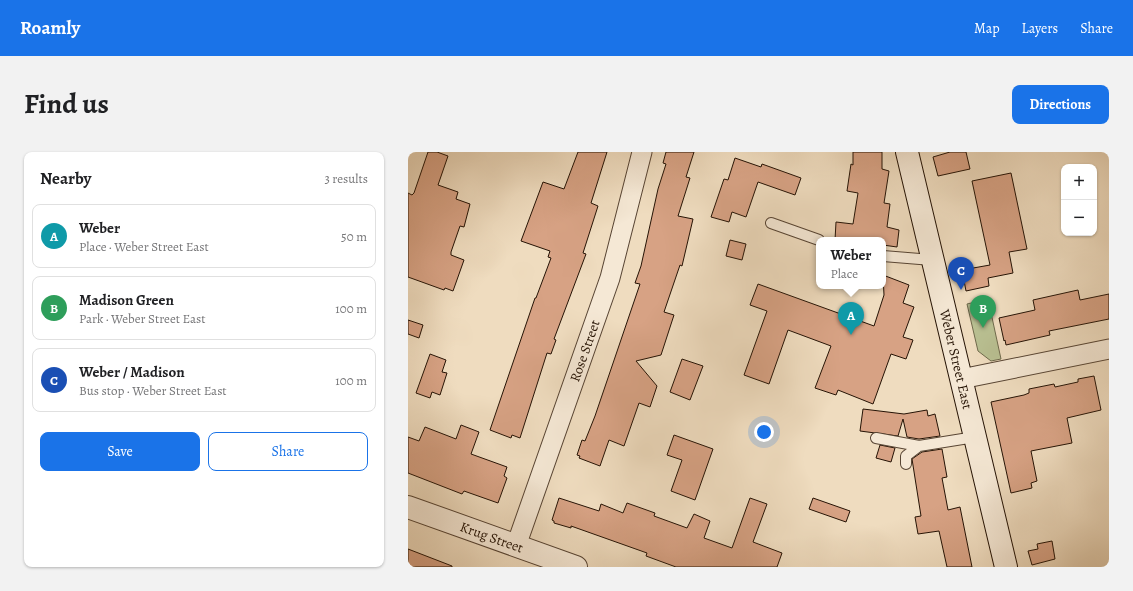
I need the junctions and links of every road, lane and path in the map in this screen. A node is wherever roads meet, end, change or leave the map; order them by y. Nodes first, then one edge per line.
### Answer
1 (642, 152) edge
2 (906, 152) edge
3 (771, 223) dead end
4 (816, 239) edge
5 (886, 256) edge
6 (932, 260) junction
7 (1109, 349) edge
8 (961, 378) junction
9 (975, 437) junction
10 (876, 438) dead end
11 (919, 446) junction
12 (906, 464) dead end
13 (408, 507) edge
14 (516, 546) junction
15 (576, 567) edge
16 (1006, 567) edge

1 - 14 street, Rose Street
2 - 6 main road, Weber Street East
3 - 4 lane
5 - 6 lane
6 - 8 main road, Weber Street East
7 - 8 street
8 - 9 main road, Weber Street East
9 - 11 lane
9 - 16 main road, Weber Street East
10 - 11 lane
11 - 12 lane
13 - 14 main road, Krug Street
14 - 15 main road, Krug Street

